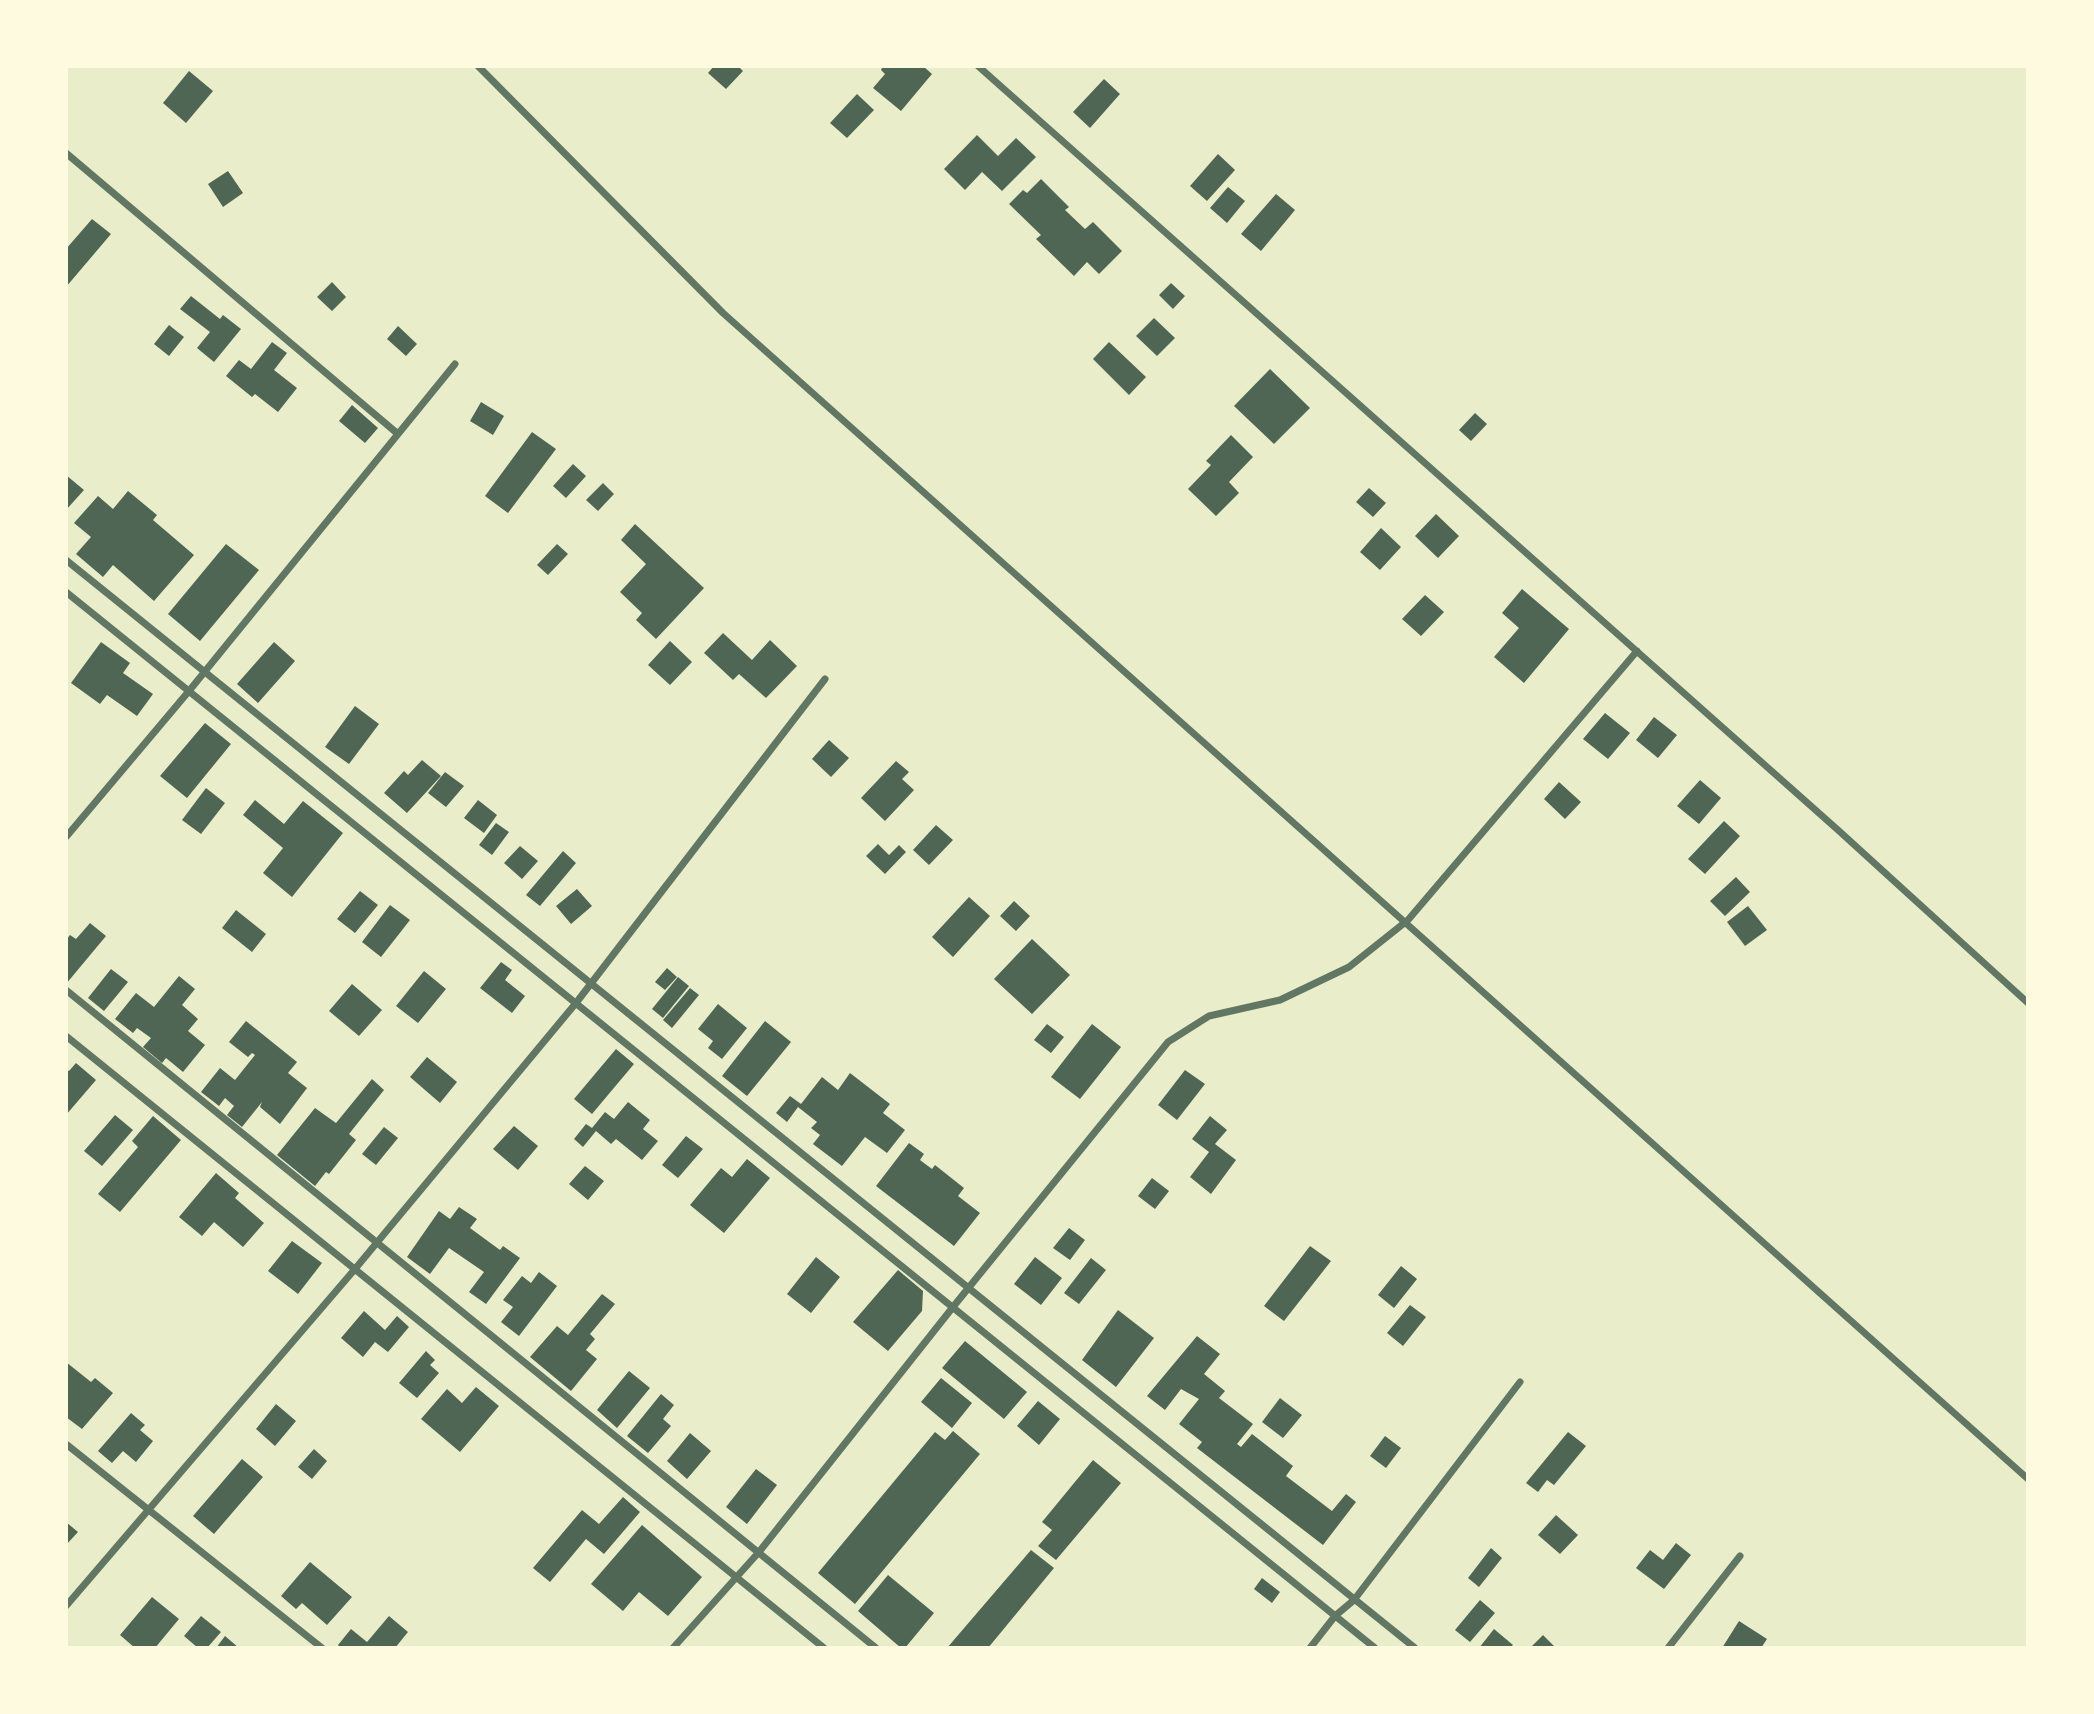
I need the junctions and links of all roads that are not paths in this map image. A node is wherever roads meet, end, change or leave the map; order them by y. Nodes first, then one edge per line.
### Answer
1 (478, 66) edge
2 (978, 66) edge
3 (66, 153) edge
4 (455, 364) dead end
5 (398, 434) junction
6 (66, 560) edge
7 (66, 592) edge
8 (1637, 651) junction
9 (205, 671) junction
10 (825, 680) dead end
11 (189, 691) junction
12 (66, 837) edge
13 (1406, 922) junction
14 (590, 983) junction
15 (66, 990) edge
16 (576, 1003) junction
17 (2028, 1003) edge
18 (66, 1036) edge
19 (377, 1242) junction
20 (355, 1269) junction
21 (969, 1289) junction
22 (953, 1307) junction
23 (1520, 1382) dead end
24 (66, 1444) edge
25 (2028, 1479) edge
26 (150, 1510) junction
27 (759, 1552) junction
28 (1740, 1556) dead end
29 (735, 1576) junction
30 (1354, 1600) junction
31 (66, 1606) edge
32 (1335, 1616) junction
33 (321, 1647) edge
34 (673, 1647) edge
35 (824, 1647) edge
36 (876, 1647) edge
37 (1310, 1647) edge
38 (1374, 1647) edge
39 (1415, 1647) edge
40 (1668, 1647) edge

1 - 13 street
2 - 8 street
3 - 5 street
4 - 5 street
5 - 9 street
6 - 9 street
7 - 11 street
8 - 13 street
8 - 17 street
9 - 11 street
9 - 14 street
10 - 14 street
11 - 12 street
11 - 16 street
13 - 21 street
13 - 25 street
14 - 16 street
14 - 21 street
15 - 19 street
16 - 19 street
16 - 22 street
18 - 20 street
19 - 20 street
19 - 27 street
20 - 26 street
20 - 29 street
21 - 22 street
21 - 30 street
22 - 27 street
22 - 32 street
23 - 30 street
24 - 26 street
26 - 31 street
26 - 33 street
27 - 29 street
27 - 36 street
28 - 40 street
29 - 34 street
29 - 35 street
30 - 32 street
30 - 39 street
32 - 37 street
32 - 38 street

